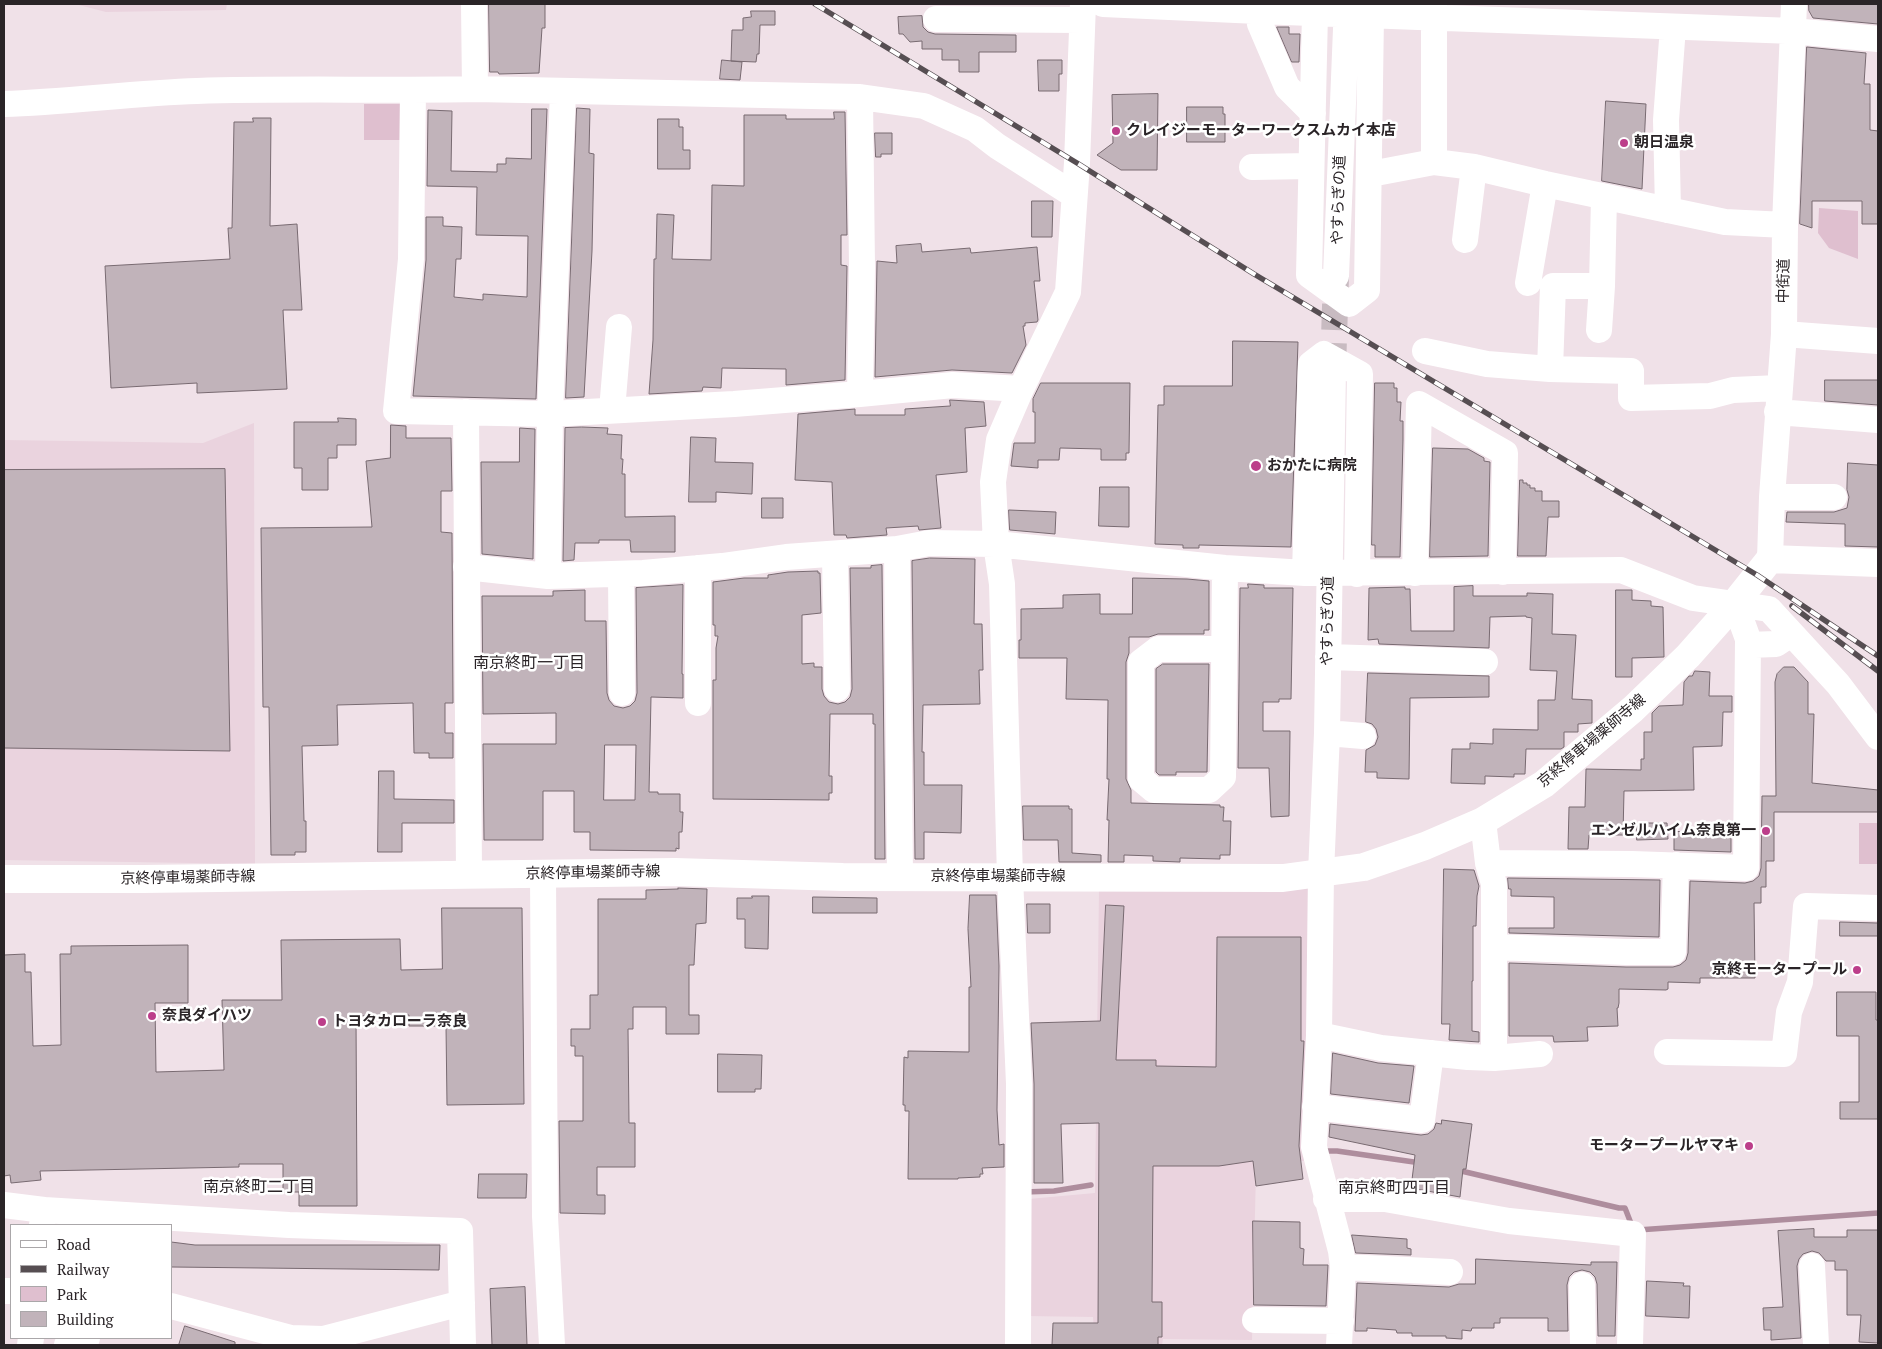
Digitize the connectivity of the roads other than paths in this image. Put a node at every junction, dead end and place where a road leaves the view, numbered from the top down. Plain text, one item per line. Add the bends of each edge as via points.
1 (474, 4) edge
2 (1103, 4) edge
3 (1794, 4) edge
4 (1258, 11) junction
5 (1355, 11) edge
6 (1434, 11) edge
7 (1082, 12) edge
8 (1512, 12) edge
9 (1315, 13) junction
10 (1577, 13) edge
11 (936, 19) dead end
12 (1673, 27) junction
13 (1793, 31) junction
14 (1878, 39) edge
15 (475, 89) junction
16 (413, 90) junction
17 (563, 92) junction
18 (860, 97) junction
19 (4, 104) edge
20 (1312, 113) junction
21 (1434, 162) junction
22 (1311, 166) junction
23 (1252, 167) dead end
24 (1474, 167) junction
25 (1369, 172) junction
26 (1545, 184) junction
27 (1074, 195) junction
28 (1604, 196) junction
29 (1668, 210) junction
30 (1784, 225) junction
31 (1465, 240) dead end
32 (1336, 276) tunnel mouth
33 (1528, 284) dead end
34 (1602, 286) junction
35 (619, 327) dead end
36 (1599, 330) dead end
37 (1784, 334) junction
38 (1878, 341) edge
39 (1425, 351) dead end
40 (1333, 368) tunnel mouth
41 (1550, 368) junction
42 (1022, 389) junction
43 (860, 394) junction
44 (1778, 400) junction
45 (612, 410) junction
46 (466, 412) junction
47 (550, 414) junction
48 (1878, 420) edge
49 (1772, 497) junction
50 (1834, 497) dead end
51 (996, 544) junction
52 (897, 549) junction
53 (835, 554) junction
54 (1770, 559) junction
55 (1878, 563) edge
56 (466, 567) junction
57 (698, 568) junction
58 (1226, 568) junction
59 (1503, 572) junction
60 (1415, 573) junction
61 (621, 574) junction
62 (1317, 574) junction
63 (1357, 574) junction
64 (548, 576) junction
65 (1734, 604) junction
66 (1791, 634) junction
67 (1748, 645) junction
68 (1224, 649) junction
69 (1328, 657) junction
70 (1485, 662) dead end
71 (837, 689) dead end
72 (622, 693) dead end
73 (698, 703) dead end
74 (1327, 733) junction
75 (1363, 736) dead end
76 (1878, 737) edge
77 (1482, 821) junction
78 (1488, 863) junction
79 (1676, 866) junction
80 (1321, 873) junction
81 (543, 874) junction
82 (469, 875) junction
83 (900, 876) junction
84 (1010, 877) junction
85 (4, 878) edge
86 (1878, 908) edge
87 (1494, 947) junction
88 (1319, 1035) junction
89 (1667, 1052) dead end
90 (1431, 1054) junction
91 (1540, 1054) dead end
92 (1494, 1058) junction
93 (1315, 1107) junction
94 (1326, 1199) junction
95 (4, 1205) edge
96 (43, 1218) edge
97 (1812, 1266) dead end
98 (1343, 1267) junction
99 (1450, 1272) dead end
100 (1582, 1285) dead end
101 (462, 1303) junction
102 (172, 1306) edge
103 (1255, 1320) dead end
104 (1340, 1333) edge
105 (84, 1339) edge
106 (67, 1345) edge
107 (463, 1345) edge
108 (552, 1345) edge
109 (1018, 1345) edge
110 (1583, 1345) edge
111 (1630, 1345) edge
112 (1816, 1345) edge

1 - 15 street
2 - 4 street
3 - 13 street, 中街道
4 - 9 street
4 - 20 street via 1260,24 1287,88
5 - 6 street
5 - 9 street
5 - 25 street
5 - 32 street, やすらぎの道
6 - 8 street
6 - 21 street
7 - 11 street
7 - 27 street
8 - 10 street
9 - 20 street
10 - 12 street
12 - 13 street
12 - 29 street via 1666,120
13 - 14 street
13 - 30 street, 中街道
15 - 16 street
15 - 17 street
16 - 19 street via 195,91
16 - 46 street via 411,259 396,411
17 - 18 street
17 - 47 street
18 - 27 street via 924,106 966,125
18 - 43 street
20 - 22 street
21 - 24 street
21 - 25 street
22 - 23 street
22 - 25 street via 1309,275 1349,304 1367,290
24 - 26 street
24 - 31 street
26 - 28 street
26 - 33 street
27 - 42 street via 1068,292
28 - 29 street
28 - 34 street
29 - 30 street via 1725,222
30 - 37 street, 中街道
34 - 36 street
34 - 41 street via 1553,286
35 - 45 street
37 - 38 street
37 - 44 street, 中街道
39 - 41 street via 1487,364
40 - 62 street, やすらぎの道
41 - 44 street via 1631,371 1631,398 1710,396 1733,390
42 - 43 street via 953,385
42 - 51 street via 999,440 992,482
43 - 45 street
44 - 48 street
44 - 49 street, 中街道
45 - 47 street
46 - 47 street
46 - 56 street
47 - 64 street
49 - 50 street
49 - 54 street, 中街道
51 - 52 street via 929,543
51 - 58 street
51 - 84 street via 1002,584
52 - 53 street
52 - 83 street
53 - 57 street
53 - 71 street
54 - 55 main road
54 - 65 main road, 京終停車場薬師寺線
56 - 64 street
56 - 82 street
57 - 61 street
57 - 73 street
58 - 62 street
58 - 68 street
59 - 60 street
59 - 60 street via 1505,453 1419,404
59 - 65 street via 1621,570 1693,598
60 - 63 street
61 - 64 street
61 - 72 street
62 - 63 street
62 - 63 street via 1311,364 1324,354 1360,374
62 - 69 street, やすらぎの道
65 - 66 street via 1769,609
65 - 67 street
65 - 77 main road, 京終停車場薬師寺線 via 1688,656 1632,710 1544,784
66 - 67 street via 1776,644
66 - 76 street via 1838,684
67 - 79 street via 1746,868
68 - 68 street via 1224,777 1210,790 1154,790 1141,779 1142,662 1158,649
69 - 70 street
69 - 74 street, やすらぎの道
74 - 75 street
74 - 80 street, やすらぎの道
77 - 78 street
77 - 80 main road, 京終停車場薬師寺線 via 1425,846 1364,867
78 - 79 street
78 - 87 street via 1494,884
79 - 87 street via 1673,952
80 - 84 main road, 京終停車場薬師寺線 via 1283,878
80 - 88 street, やすらぎの道
81 - 82 main road, 京終停車場薬師寺線
81 - 83 main road, 京終停車場薬師寺線 via 674,872 843,878
81 - 108 street via 545,1216
82 - 85 main road, 京終停車場薬師寺線
83 - 84 main road, 京終停車場薬師寺線
84 - 109 street via 1019,1084
86 - 89 street via 1806,906 1800,982 1789,1012 1784,1054
87 - 92 street
88 - 90 street
88 - 93 street, やすらぎの道
90 - 92 street
90 - 93 street via 1422,1120
91 - 92 street
93 - 94 street, やすらぎの道 via 1314,1147
94 - 98 street, やすらぎの道
94 - 111 street via 1385,1199 1510,1221 1633,1234
95 - 96 street
96 - 101 street via 460,1231
97 - 112 street
98 - 99 street
98 - 104 street, やすらぎの道
100 - 110 street
101 - 102 street via 323,1339 291,1338
101 - 107 street
103 - 104 street
105 - 106 street

